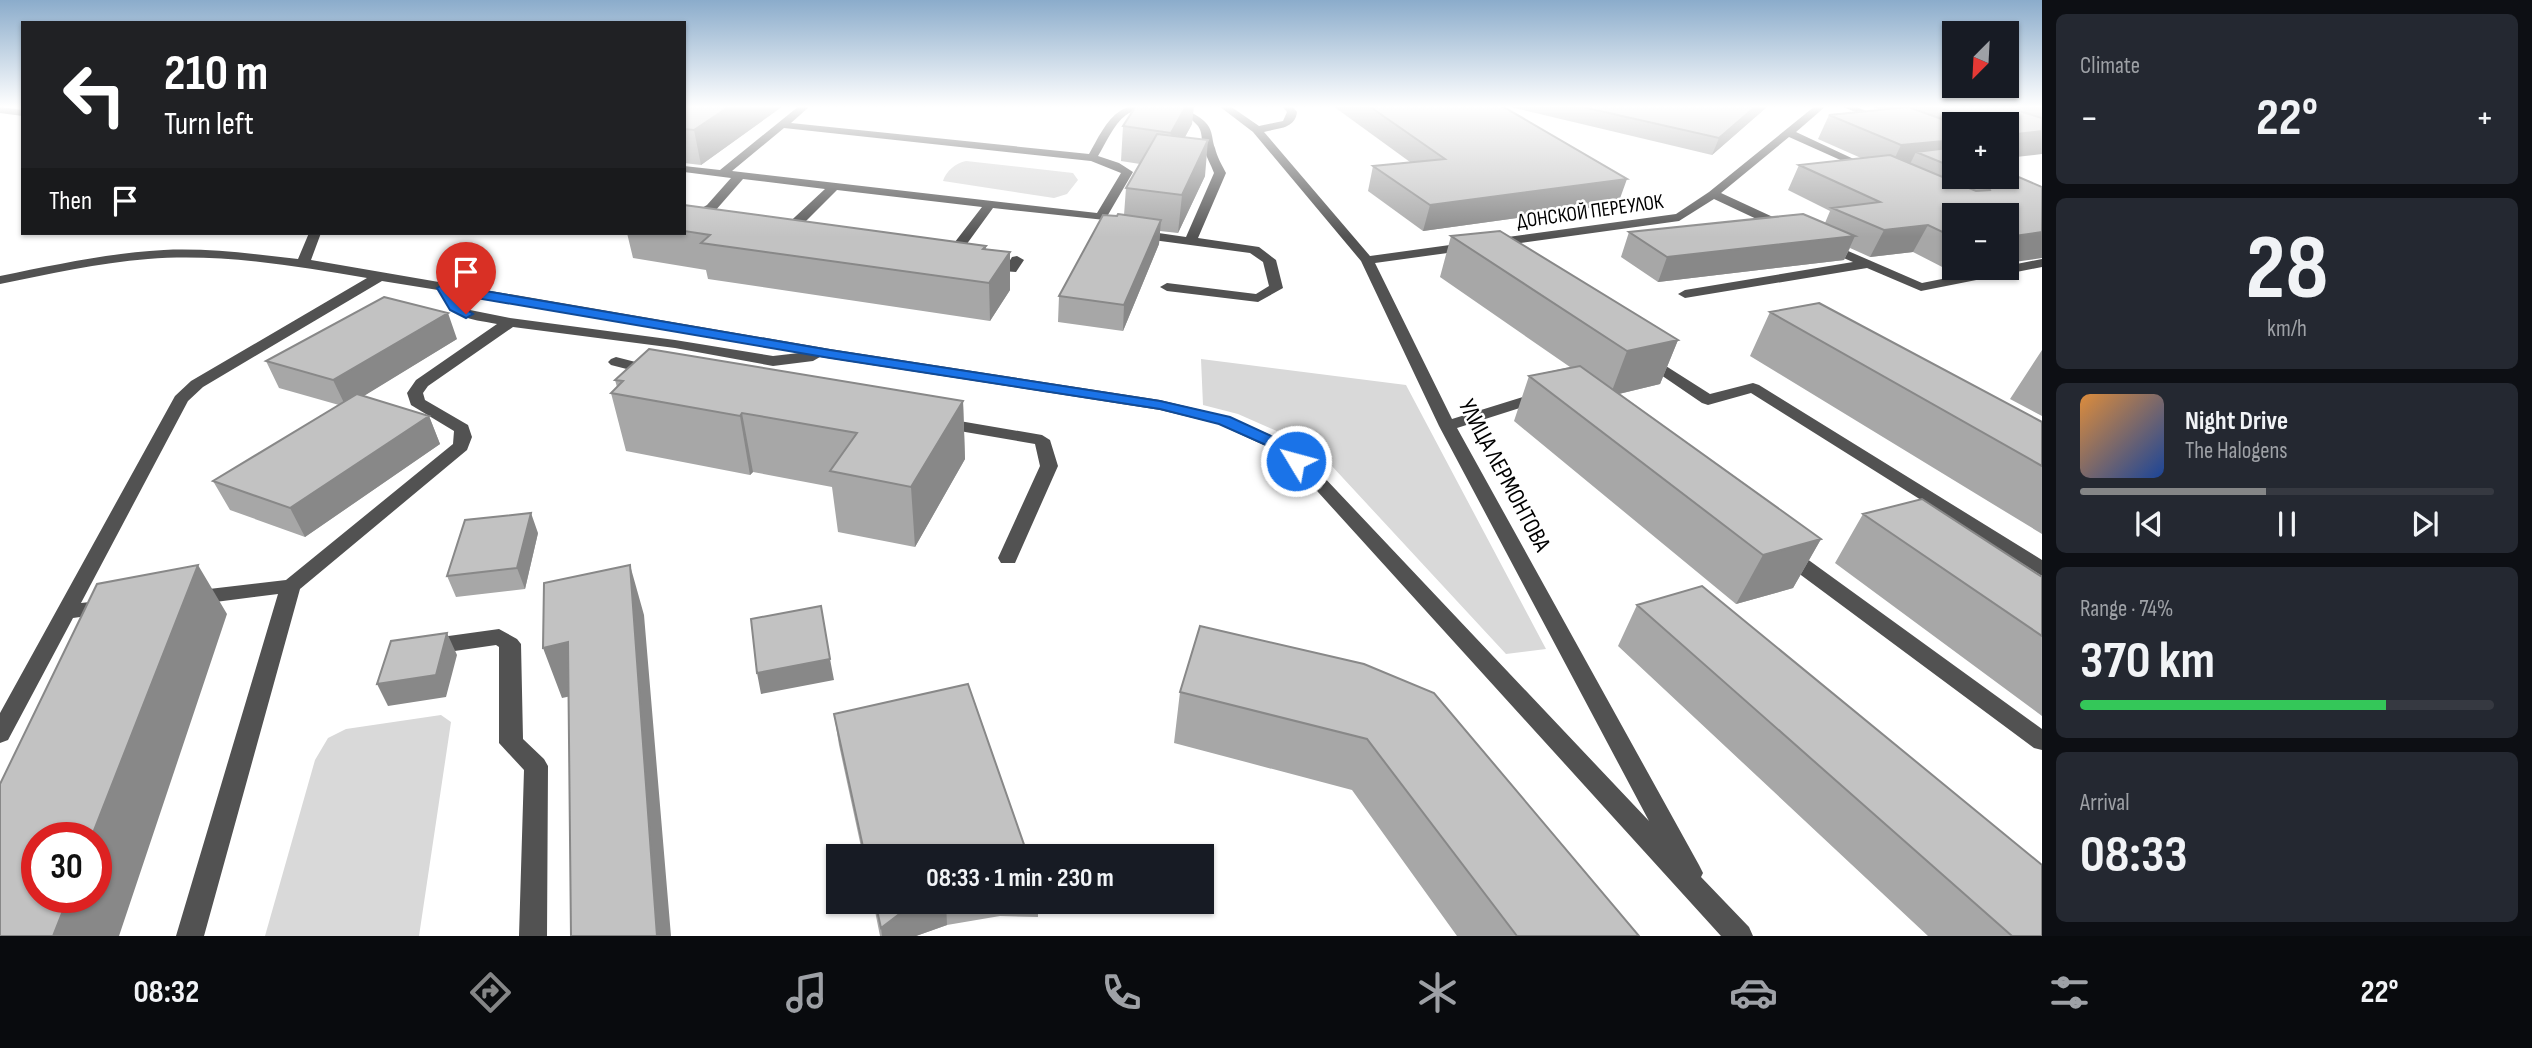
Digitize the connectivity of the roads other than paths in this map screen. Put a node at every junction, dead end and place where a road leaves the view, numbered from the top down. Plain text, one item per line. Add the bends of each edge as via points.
1 (752, 150) edge
2 (1014, 150) edge
3 (1098, 150) edge
4 (1210, 150) edge
5 (1274, 150) edge
6 (1766, 150) edge
7 (1827, 150) edge
8 (1092, 158) junction
9 (686, 169) edge
10 (723, 173) junction
11 (740, 175) junction
12 (1884, 175) edge
13 (835, 186) junction
14 (1713, 194) junction
15 (991, 203) junction
16 (1101, 217) junction
17 (686, 222) edge
18 (1107, 230) edge
19 (1121, 232) edge
20 (314, 235) edge
21 (798, 241) edge
22 (1189, 241) junction
23 (1017, 260) dead end
24 (1367, 260) junction
25 (303, 263) junction
26 (1867, 264) junction
27 (2042, 264) edge
28 (378, 277) junction
29 (0, 280) edge
30 (1167, 287) dead end
31 (444, 288) junction
32 (1685, 294) dead end
33 (510, 322) junction
34 (716, 351) junction
35 (830, 354) junction
36 (1639, 354) edge
37 (616, 362) dead end
38 (701, 365) edge
39 (675, 376) edge
40 (1565, 398) edge
41 (919, 419) edge
42 (1447, 426) junction
43 (1764, 538) edge
44 (1008, 558) dead end
45 (2042, 569) edge
46 (291, 586) junction
47 (172, 600) edge
48 (132, 604) edge
49 (66, 612) junction
50 (411, 649) edge
51 (0, 734) edge
52 (2042, 741) edge
53 (1703, 898) junction
54 (190, 936) edge
55 (533, 936) edge
56 (1739, 936) edge

1 - 10 street
2 - 8 street
3 - 8 street
4 - 22 street via 1220,173
5 - 24 street, УЛИЦА ЛЕРМОНТОВА
6 - 14 street
7 - 12 street
8 - 16 street via 1127,172
9 - 10 street
10 - 11 street
11 - 13 street
11 - 17 street via 711,208
13 - 15 street
13 - 21 street via 785,233 786,238
14 - 24 street, ДОНСКОЙ ПЕРЕУЛОК via 1679,217 1484,250
14 - 26 street
15 - 16 street
15 - 23 street via 954,261 1011,269
16 - 18 street
19 - 22 street
20 - 25 street
22 - 30 street via 1254,250 1269,260 1276,288 1258,298
24 - 42 street, УЛИЦА ЛЕРМОНТОВА
25 - 28 street
25 - 29 street via 149,255
26 - 27 street via 1921,287
26 - 32 street
28 - 31 street
28 - 49 street via 197,384 181,399
31 - 33 street via 454,307 466,314
31 - 35 street
33 - 34 street
33 - 46 street via 422,383 415,393 417,402 462,429 461,446
34 - 35 street via 773,361
34 - 38 street
35 - 53 street, УЛИЦА ЛЕРМОНТОВА via 1160,405 1224,421 1278,445 1314,477
36 - 45 street via 1708,400 1754,388
37 - 39 street
40 - 42 street via 1544,395
41 - 44 street via 1042,440 1049,466
42 - 53 street, УЛИЦА ЛЕРМОНТОВА
43 - 52 street
46 - 47 street
46 - 54 street
48 - 49 street
49 - 51 street
50 - 55 street via 499,637 510,644 510,743 536,766
53 - 56 street, УЛИЦА ЛЕРМОНТОВА

